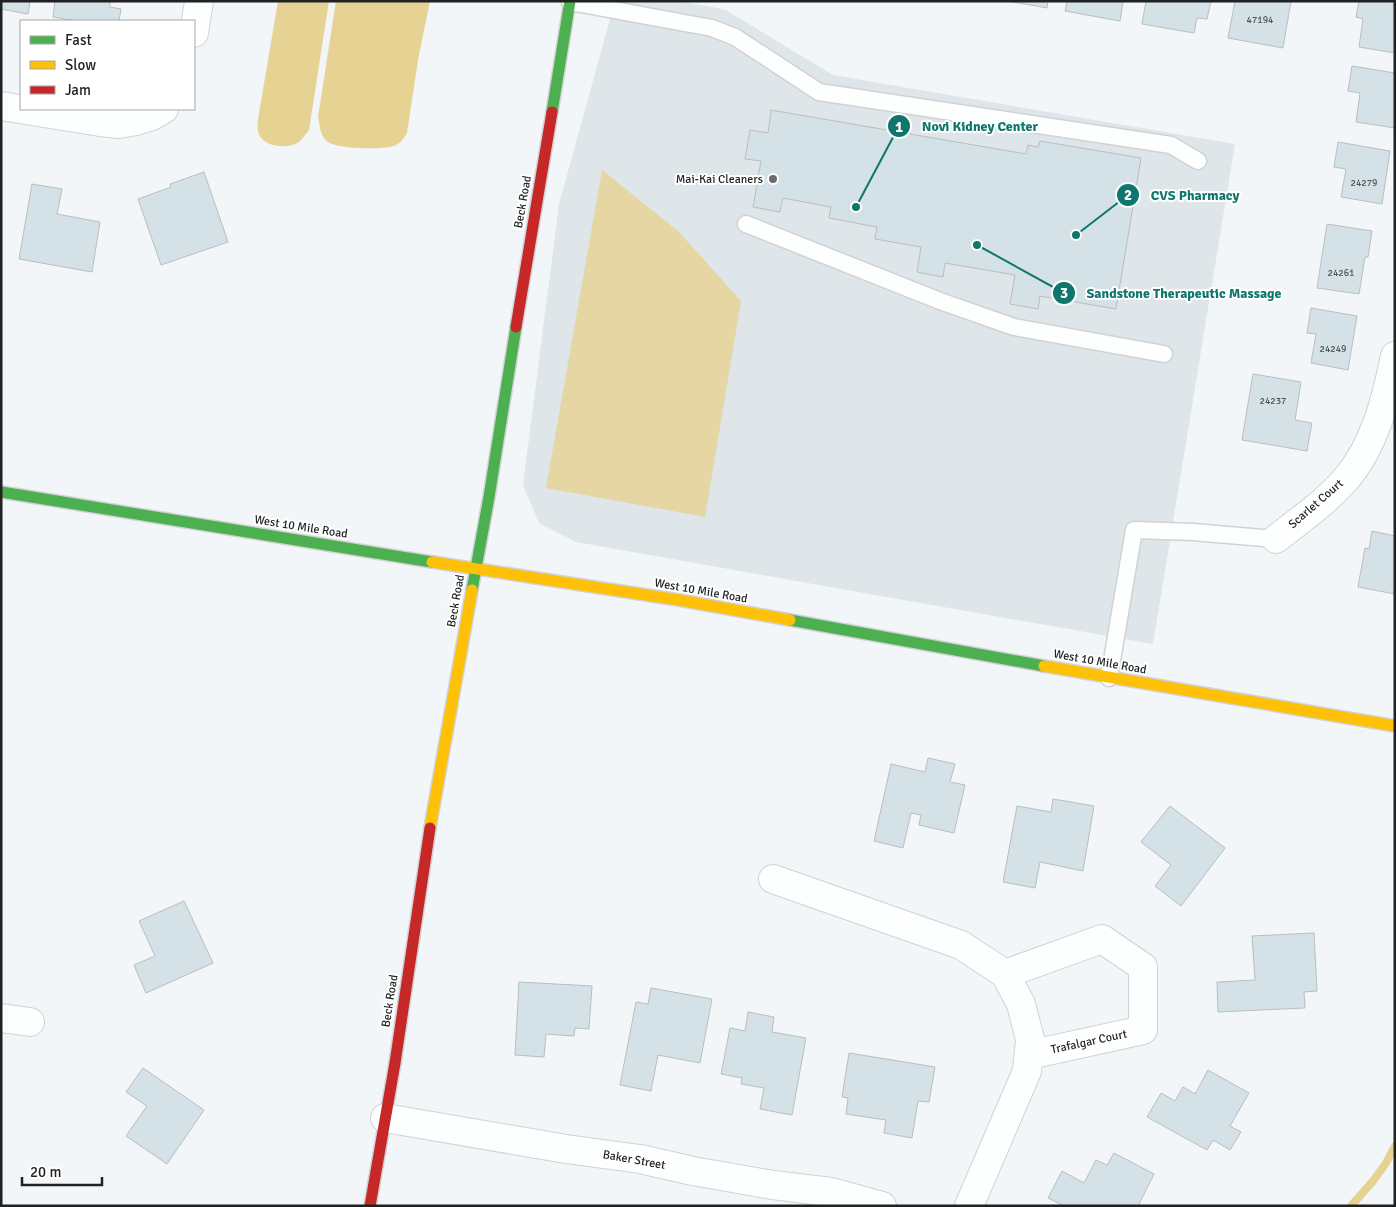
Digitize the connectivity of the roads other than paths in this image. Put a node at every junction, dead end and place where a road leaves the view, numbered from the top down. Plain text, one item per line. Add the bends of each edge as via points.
1 (199, 1) edge
2 (570, 2) edge
3 (195, 27) edge
4 (1, 106) edge
5 (20, 109) edge
6 (26, 110) edge
7 (162, 110) edge
8 (1198, 161) dead end
9 (746, 224) dead end
10 (1164, 354) dead end
11 (1395, 356) edge
12 (1, 492) edge
13 (1276, 539) joint
14 (475, 569) junction
15 (1109, 678) junction
16 (1395, 726) edge
17 (773, 879) dead end
18 (1005, 974) junction
19 (1, 1018) edge
20 (30, 1022) dead end
21 (1029, 1055) junction
22 (385, 1118) junction
23 (370, 1206) edge
24 (882, 1206) edge
25 (968, 1206) edge

1 - 3 street
2 - 8 lane via 712,28 735,37 819,92 1171,145
2 - 14 main road, Beck Road
4 - 5 street
6 - 7 street via 119,124 152,116
9 - 10 lane via 1014,327
11 - 13 street, Scarlet Court via 1385,402 1363,455 1346,479
12 - 14 main road, West 10 Mile Road
13 - 15 lane via 1134,530
14 - 15 main road, West 10 Mile Road via 679,600
14 - 22 main road, Beck Road
15 - 16 main road, West 10 Mile Road
17 - 18 street via 961,945
18 - 21 street via 1021,1004 1030,1039
18 - 21 street, Trafalgar Court via 1102,939 1143,967 1143,1030
19 - 20 street
21 - 25 street via 1027,1071
22 - 23 main road, Beck Road
22 - 24 street, Baker Street via 640,1159 773,1185 831,1192

